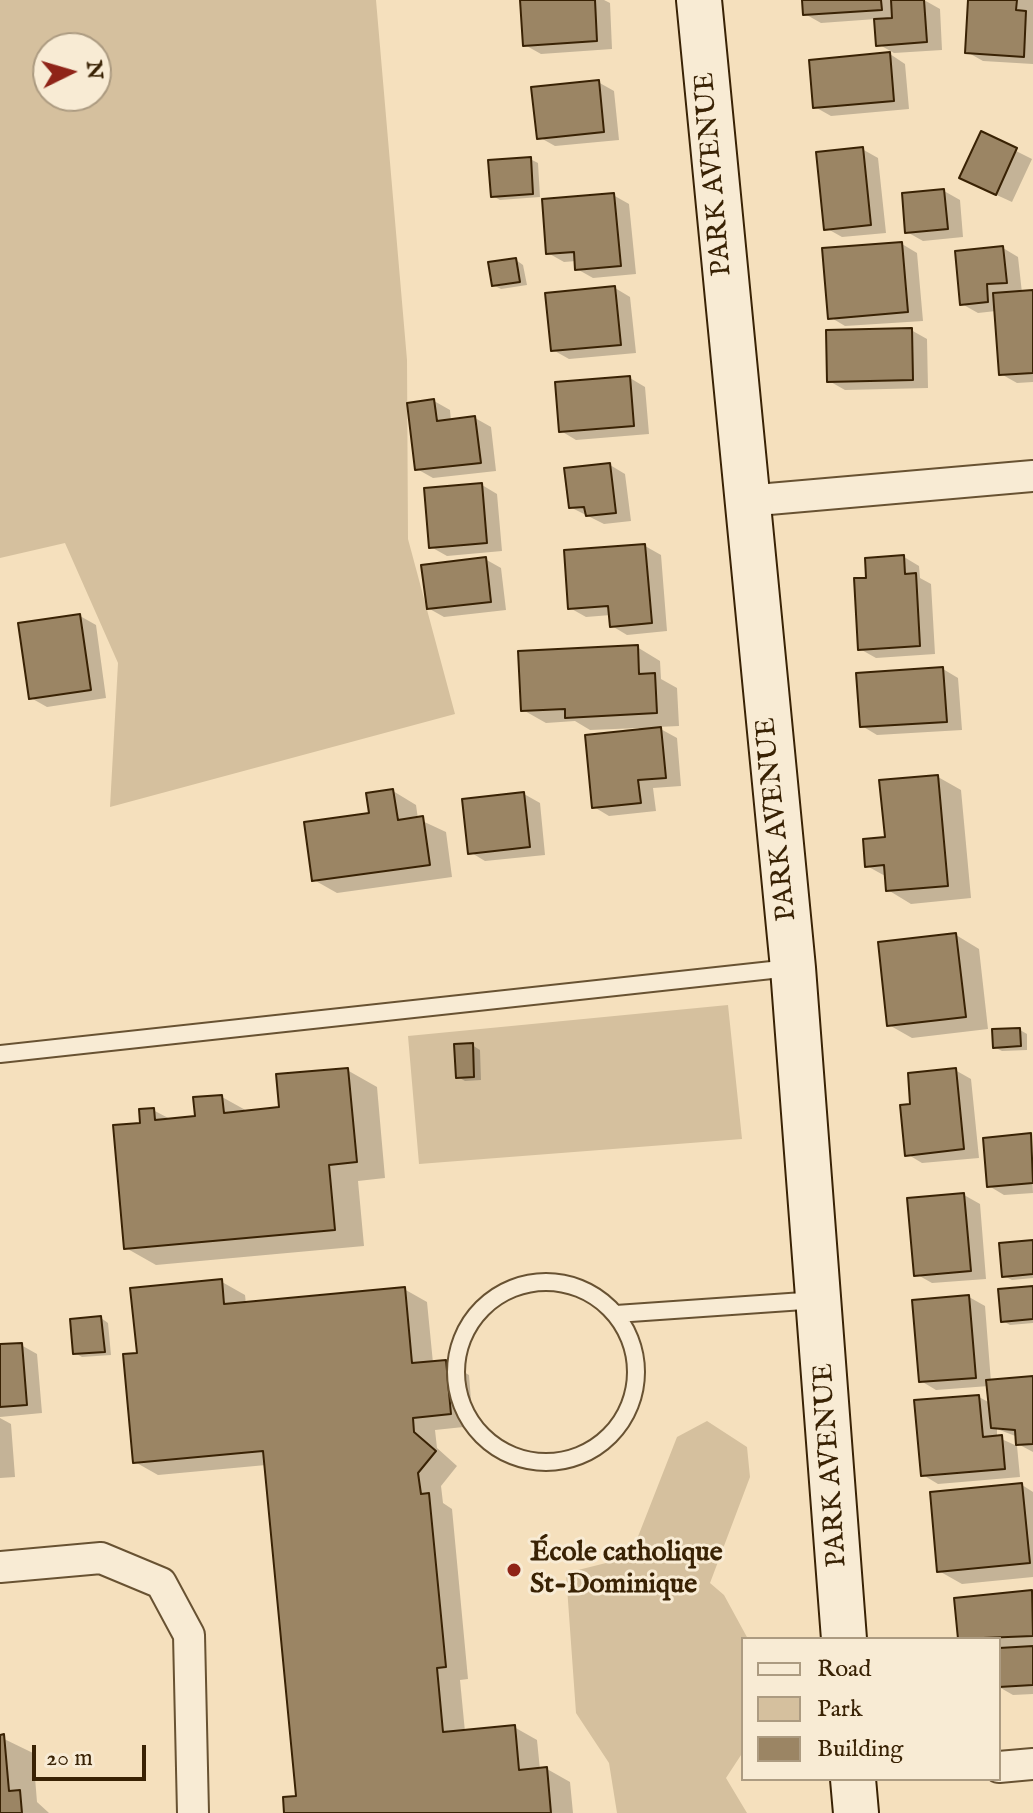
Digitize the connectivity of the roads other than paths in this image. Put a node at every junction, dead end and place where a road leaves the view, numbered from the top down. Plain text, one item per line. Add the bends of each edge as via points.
1 (699, 0) edge
2 (1033, 476) edge
3 (746, 501) junction
4 (793, 968) junction
5 (0, 1054) edge
6 (820, 1299) junction
7 (616, 1314) junction
8 (0, 1567) edge
9 (844, 1637) edge
10 (1033, 1764) edge
11 (1001, 1767) edge
12 (193, 1813) edge

1 - 3 street, PARK AVENUE
2 - 3 street
3 - 4 street, PARK AVENUE
4 - 5 lane
4 - 6 street, PARK AVENUE
6 - 7 lane
6 - 9 street, PARK AVENUE
7 - 7 lane via 595,1295 566,1283 535,1281 505,1290 481,1309 463,1335 455,1364 458,1395 471,1424 491,1445 517,1458 545,1463 574,1459 600,1445 621,1424 633,1398 637,1369 631,1340
8 - 12 street via 101,1558 161,1583 189,1635
10 - 11 street

